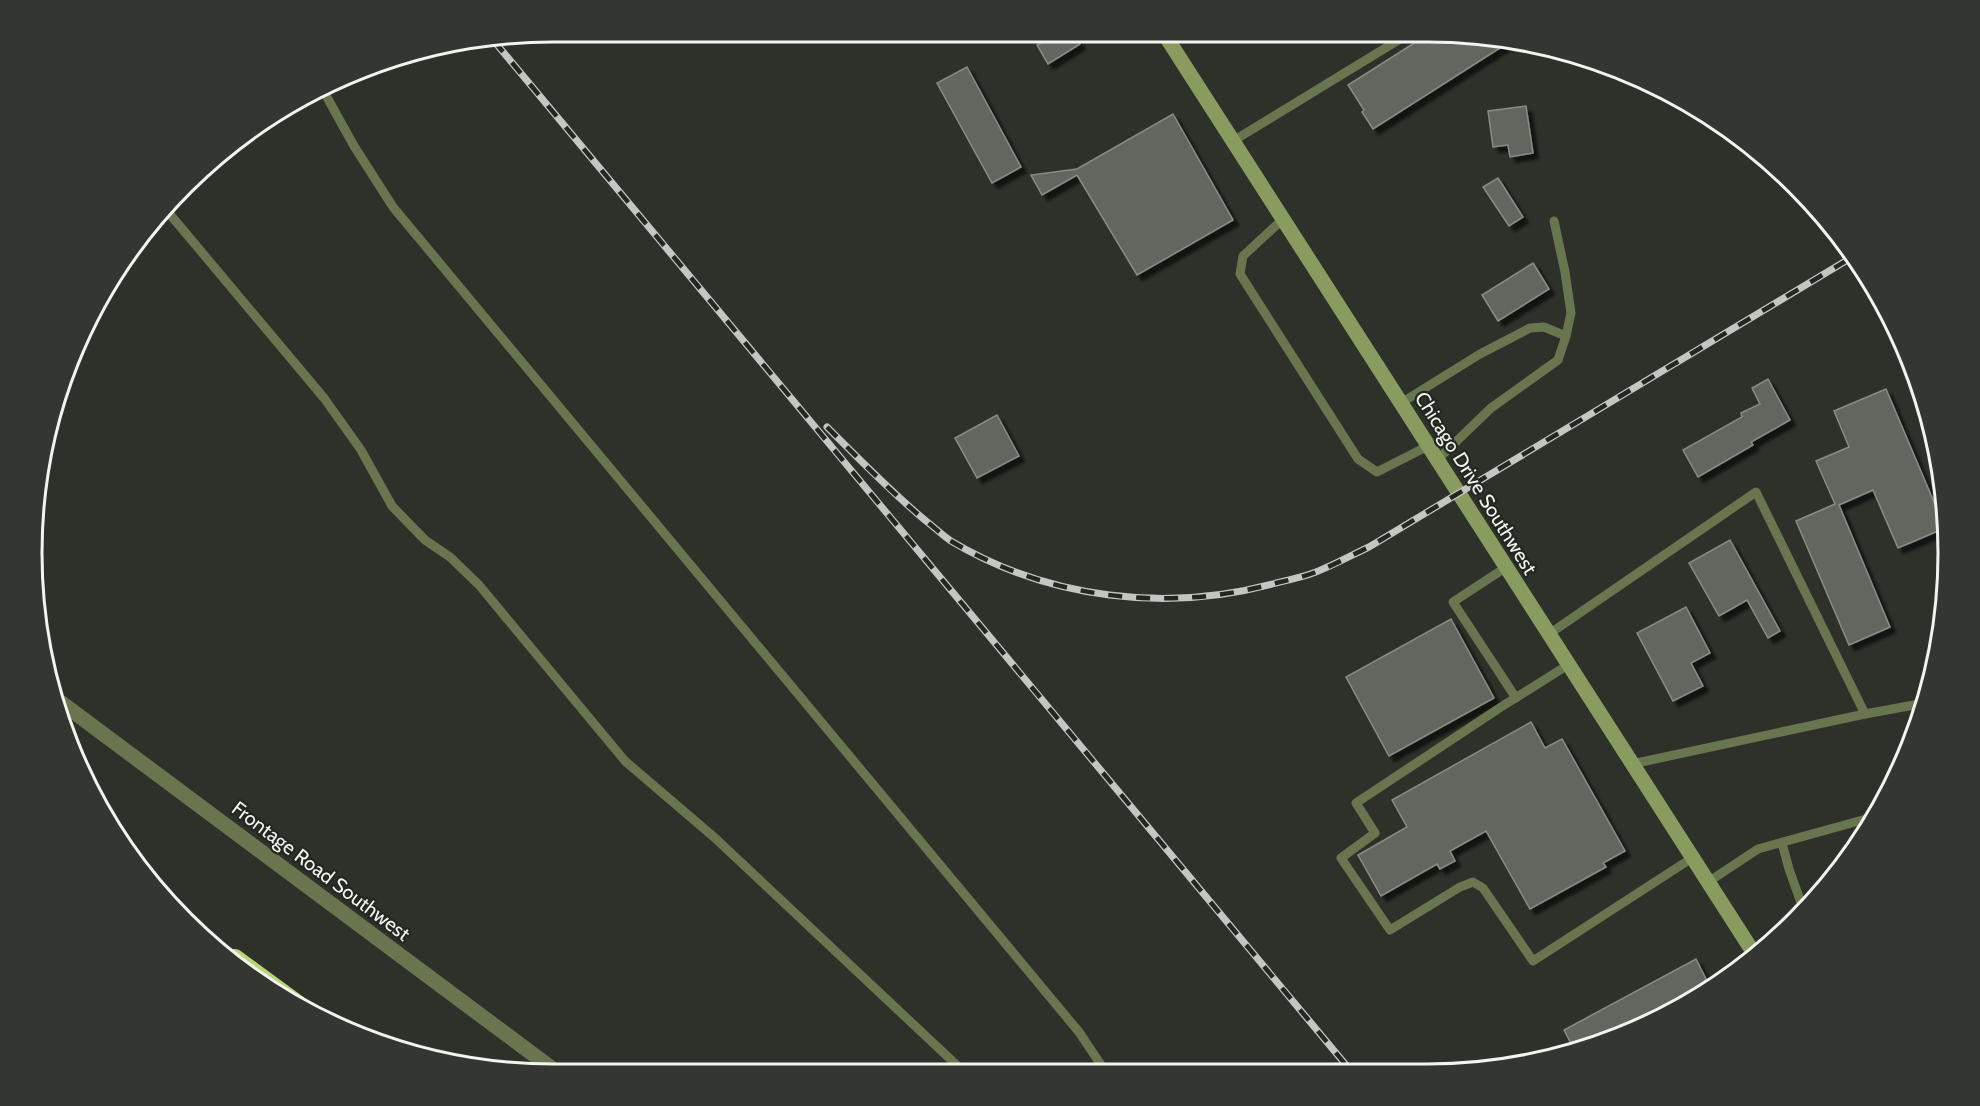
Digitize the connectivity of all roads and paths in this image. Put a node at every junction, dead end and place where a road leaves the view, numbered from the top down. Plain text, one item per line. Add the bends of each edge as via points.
1 (1169, 42) edge
2 (1395, 42) edge
3 (326, 96) edge
4 (1233, 141) junction
5 (170, 215) edge
6 (1282, 219) junction
7 (1554, 221) dead end
8 (1566, 336) junction
9 (1401, 403) junction
10 (1428, 446) junction
11 (1437, 460) junction
12 (1505, 568) junction
13 (1549, 634) junction
14 (1568, 665) junction
15 (1516, 698) junction
16 (1915, 705) edge
17 (66, 706) edge
18 (1865, 714) junction
19 (1632, 764) junction
20 (1862, 820) edge
21 (1782, 843) junction
22 (1692, 858) junction
23 (1708, 882) junction
24 (1800, 901) edge
25 (1750, 948) edge
26 (546, 1064) edge
27 (955, 1064) edge
28 (1100, 1064) edge

1 - 4 main road, Chicago Drive Southwest
2 - 4 lane
3 - 28 lane via 393,207 1079,1032
4 - 6 main road, Chicago Drive Southwest
5 - 27 lane via 324,398 361,450 392,506 479,585 626,761 715,838
6 - 9 main road, Chicago Drive Southwest
6 - 10 lane via 1243,256 1240,274 1358,459 1377,472
7 - 8 lane via 1571,313
8 - 9 lane via 1544,327 1530,328
8 - 11 lane via 1558,360 1491,408
9 - 10 main road, Chicago Drive Southwest
10 - 11 main road, Chicago Drive Southwest
11 - 12 main road, Chicago Drive Southwest
12 - 13 main road, Chicago Drive Southwest
12 - 15 lane via 1453,602
13 - 14 main road, Chicago Drive Southwest
13 - 18 lane via 1756,492
14 - 15 lane
14 - 19 main road, Chicago Drive Southwest
15 - 22 lane via 1356,803 1375,833 1341,858 1390,930 1473,882 1483,888 1533,961
16 - 18 lane
17 - 26 street, Frontage Road Southwest
18 - 19 lane
19 - 22 main road, Chicago Drive Southwest
20 - 21 lane
21 - 23 lane via 1758,849
21 - 24 lane
22 - 23 main road, Chicago Drive Southwest
23 - 25 main road, Chicago Drive Southwest

